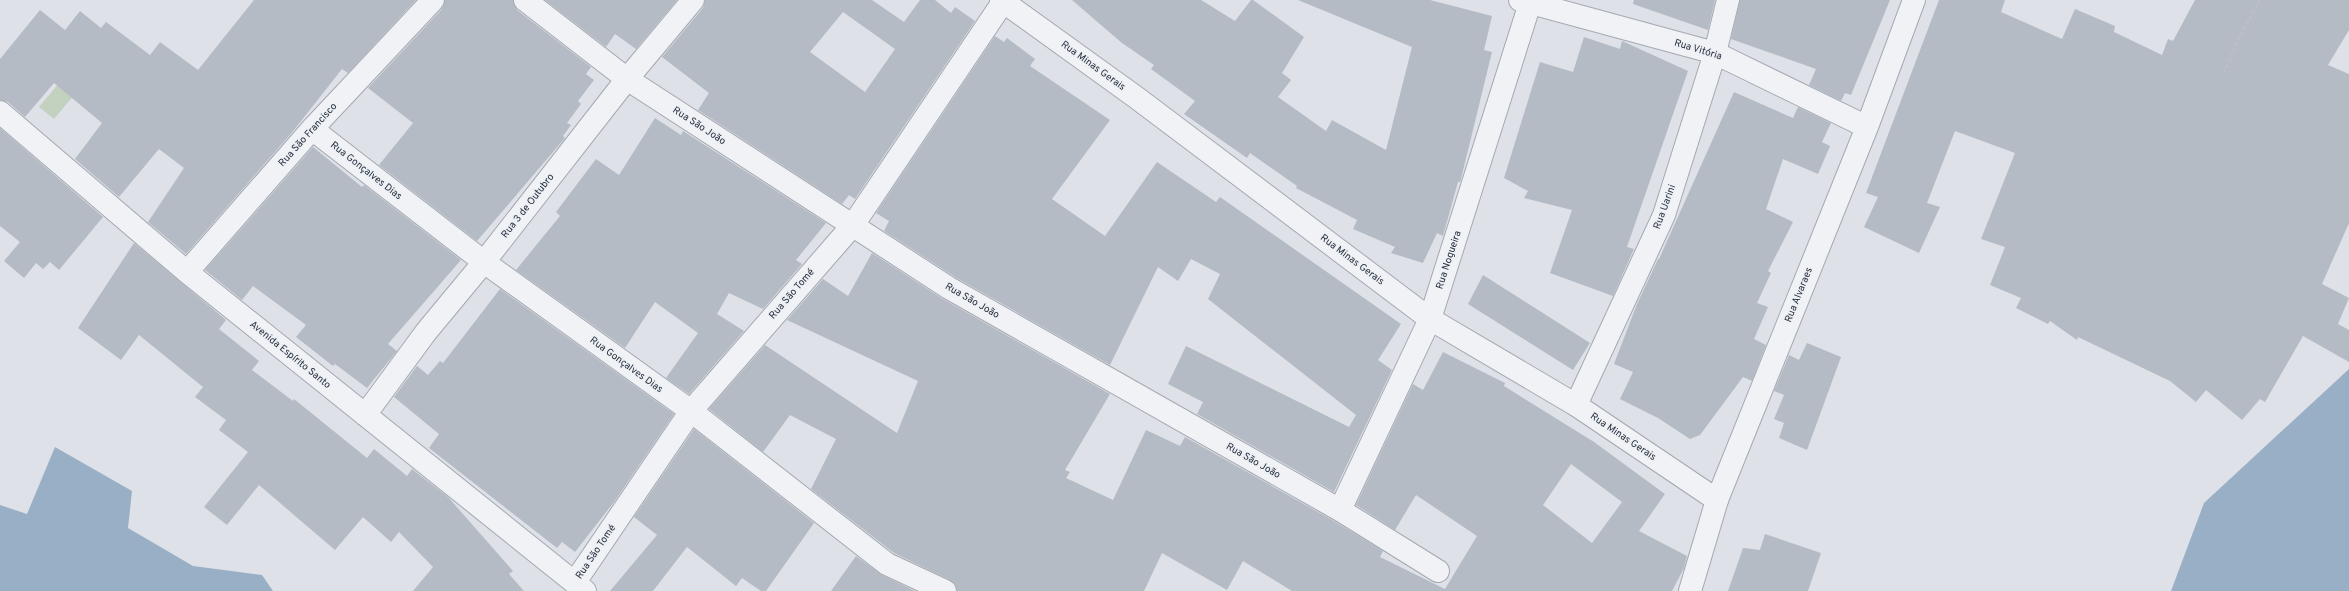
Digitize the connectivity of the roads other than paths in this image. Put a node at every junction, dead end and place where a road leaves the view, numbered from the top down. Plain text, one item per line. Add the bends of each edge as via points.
1 (432, 0) edge
2 (525, 0) edge
3 (693, 0) edge
4 (1728, 0) edge
5 (1914, 0) edge
6 (1002, 1) edge
7 (1527, 1) edge
8 (1715, 53) junction
9 (627, 79) junction
10 (0, 112) edge
11 (1867, 127) junction
12 (312, 129) junction
13 (853, 225) junction
14 (484, 262) junction
15 (187, 272) junction
16 (1430, 319) junction
17 (1576, 405) junction
18 (691, 411) junction
19 (365, 415) junction
20 (1717, 500) junction
21 (1340, 510) junction
22 (1438, 571) dead end
23 (580, 587) edge
24 (945, 591) edge
25 (1690, 591) edge

1 - 12 street, Rua São Francisco
2 - 9 street, Rua São João
3 - 9 street, Rua 3 de Outubro
4 - 8 street, Rua Uarini
5 - 11 street, Rua Alvaraes
6 - 13 street, Rua São Tomé
6 - 16 street, Rua Minas Gerais via 1137,98
7 - 8 street, Rua Vitória
7 - 16 street, Rua Nogueira
8 - 11 street, Rua Vitória
8 - 17 street, Rua Uarini via 1664,215
9 - 13 street, Rua São João
9 - 14 street, Rua 3 de Outubro
10 - 15 street, Avenida Espírito Santo
11 - 20 street, Rua Alvaraes
12 - 14 street, Rua Gonçalves Dias
12 - 15 street, Rua São Francisco
13 - 18 street, Rua São Tomé
13 - 21 street, Rua São João via 949,288
14 - 18 street, Rua Gonçalves Dias
14 - 19 street, Rua 3 de Outubro via 426,332
15 - 19 street, Avenida Espírito Santo
16 - 17 street, Rua Minas Gerais
16 - 21 street, Rua Nogueira
17 - 20 street, Rua Minas Gerais
18 - 23 street, Rua São Tomé
18 - 24 street, Rua Gonçalves Dias via 887,564
19 - 23 street, Avenida Espírito Santo
20 - 25 street, Rua Alvaraes
21 - 22 street, Rua São João

